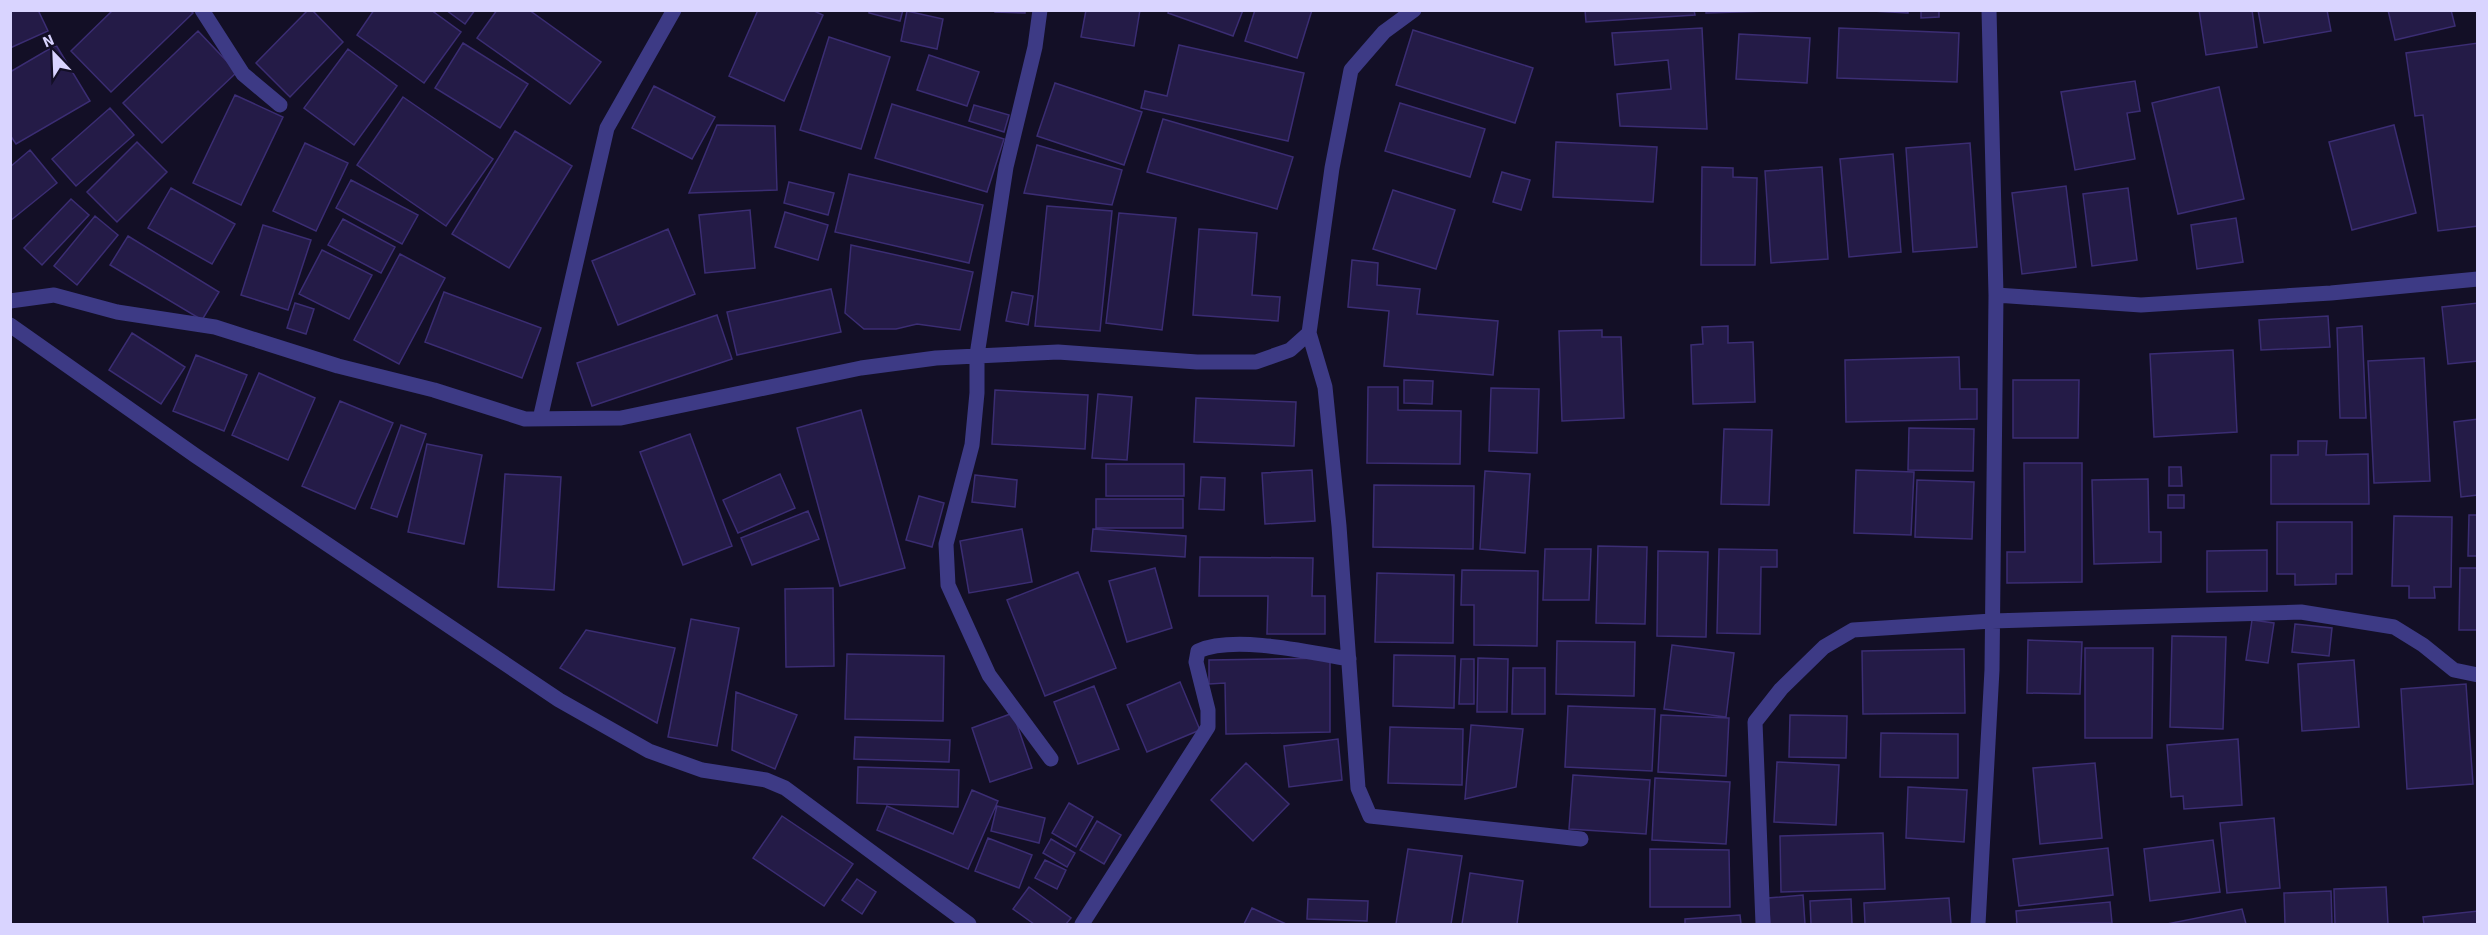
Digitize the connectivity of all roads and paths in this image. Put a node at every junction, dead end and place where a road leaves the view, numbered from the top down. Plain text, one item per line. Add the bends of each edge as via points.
1 (202, 10) edge
2 (674, 10) edge
3 (1040, 10) edge
4 (1414, 10) edge
5 (1989, 10) edge
6 (280, 105) dead end
7 (2478, 279) edge
8 (1996, 295) junction
9 (10, 301) edge
10 (10, 325) edge
11 (1309, 333) junction
12 (977, 355) junction
13 (540, 419) junction
14 (1992, 621) junction
15 (1349, 658) junction
16 (2478, 675) edge
17 (1051, 759) dead end
18 (1581, 839) dead end
19 (969, 924) edge
20 (1082, 924) edge
21 (1763, 924) edge
22 (1978, 924) edge

1 - 6 street via 243,74
2 - 13 street via 607,128
3 - 12 street via 1006,167
4 - 11 street via 1384,32 1351,70 1332,168
5 - 8 street
7 - 8 street via 2141,305
8 - 14 street
9 - 13 street via 54,295 117,312 215,327 525,419
10 - 19 street via 196,456 559,700 649,751 702,770 766,780 785,788
11 - 12 street via 1290,350 1256,362 1058,352
11 - 15 street via 1325,387
12 - 13 street via 861,368 621,418
12 - 17 street via 972,445 946,544 948,585 989,675
14 - 16 street via 2301,612 2394,627 2454,670
14 - 21 street via 1853,630 1824,647 1781,689 1755,722
14 - 22 street
15 - 18 street via 1358,788 1371,816
15 - 20 street via 1278,647 1212,645 1198,651 1196,662 1208,710 1208,727

